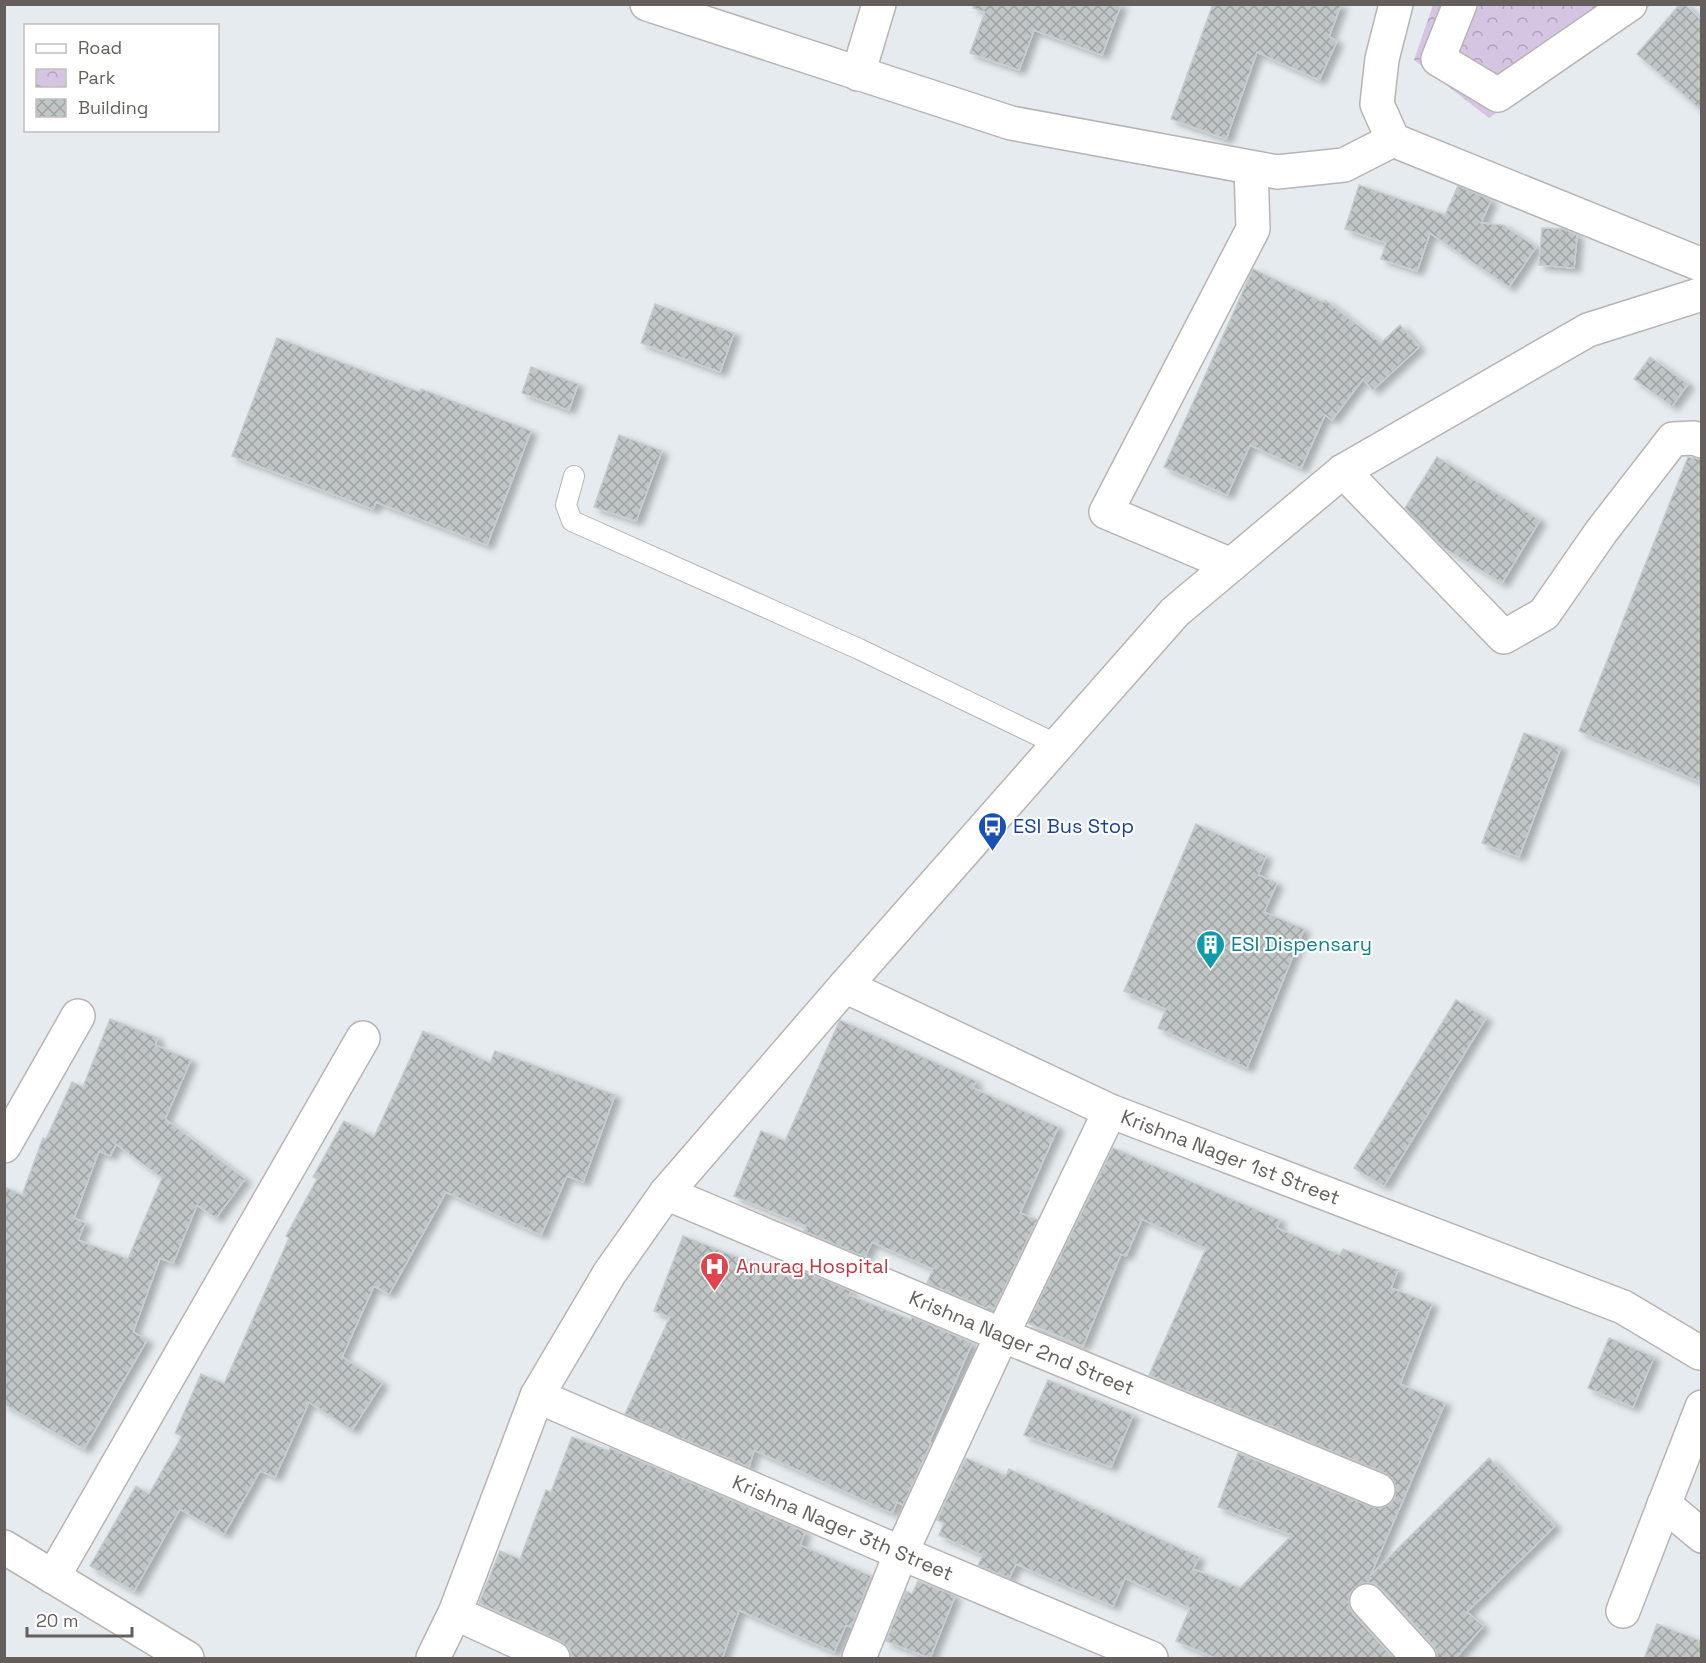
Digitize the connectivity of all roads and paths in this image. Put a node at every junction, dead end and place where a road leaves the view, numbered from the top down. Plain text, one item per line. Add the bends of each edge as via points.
1 (647, 4) edge
2 (879, 4) edge
3 (1396, 4) edge
4 (1460, 4) edge
5 (1630, 4) edge
6 (858, 75) junction
7 (1393, 140) junction
8 (1251, 168) junction
9 (1700, 287) edge
10 (1701, 441) edge
11 (1343, 471) junction
12 (574, 476) dead end
13 (1231, 565) junction
14 (1058, 745) junction
15 (844, 986) junction
16 (78, 1016) dead end
17 (363, 1038) dead end
18 (1110, 1111) junction
19 (4, 1146) edge
20 (666, 1194) junction
21 (1002, 1335) junction
22 (1701, 1355) edge
23 (537, 1396) junction
24 (1701, 1407) edge
25 (1378, 1490) dead end
26 (1664, 1504) junction
27 (1701, 1536) edge
28 (4, 1547) edge
29 (901, 1553) junction
30 (53, 1576) junction
31 (1367, 1601) dead end
32 (1623, 1611) dead end
33 (455, 1613) junction
34 (187, 1659) edge
35 (432, 1659) edge
36 (553, 1659) edge
37 (859, 1659) edge
38 (1151, 1659) edge
39 (1419, 1659) edge

1 - 6 street
2 - 6 street
3 - 7 street via 1382,59 1377,105
4 - 5 street via 1438,59 1498,95
6 - 8 street via 1011,123
7 - 8 street via 1344,165 1277,172
7 - 9 street
8 - 13 street via 1253,228 1106,512
9 - 11 street via 1588,330
10 - 11 street via 1673,439 1544,614 1504,637
11 - 13 street
12 - 14 lane via 566,505 572,521 859,649
13 - 14 street via 1175,612
14 - 15 street
15 - 18 street, Krishna Nager 1st Street
15 - 20 street
16 - 19 street
17 - 30 street
18 - 21 street
18 - 22 street, Krishna Nager 1st Street via 1623,1307
20 - 21 street, Krishna Nager 2nd Street
20 - 23 street via 609,1274
21 - 25 street, Krishna Nager 2nd Street
21 - 29 street
23 - 29 street, Krishna Nager 3th Street
23 - 33 street
24 - 26 street
26 - 27 street
26 - 32 street
28 - 30 street
29 - 37 street
29 - 38 street, Krishna Nager 3th Street
30 - 34 street
31 - 39 street
33 - 35 street
33 - 36 street

